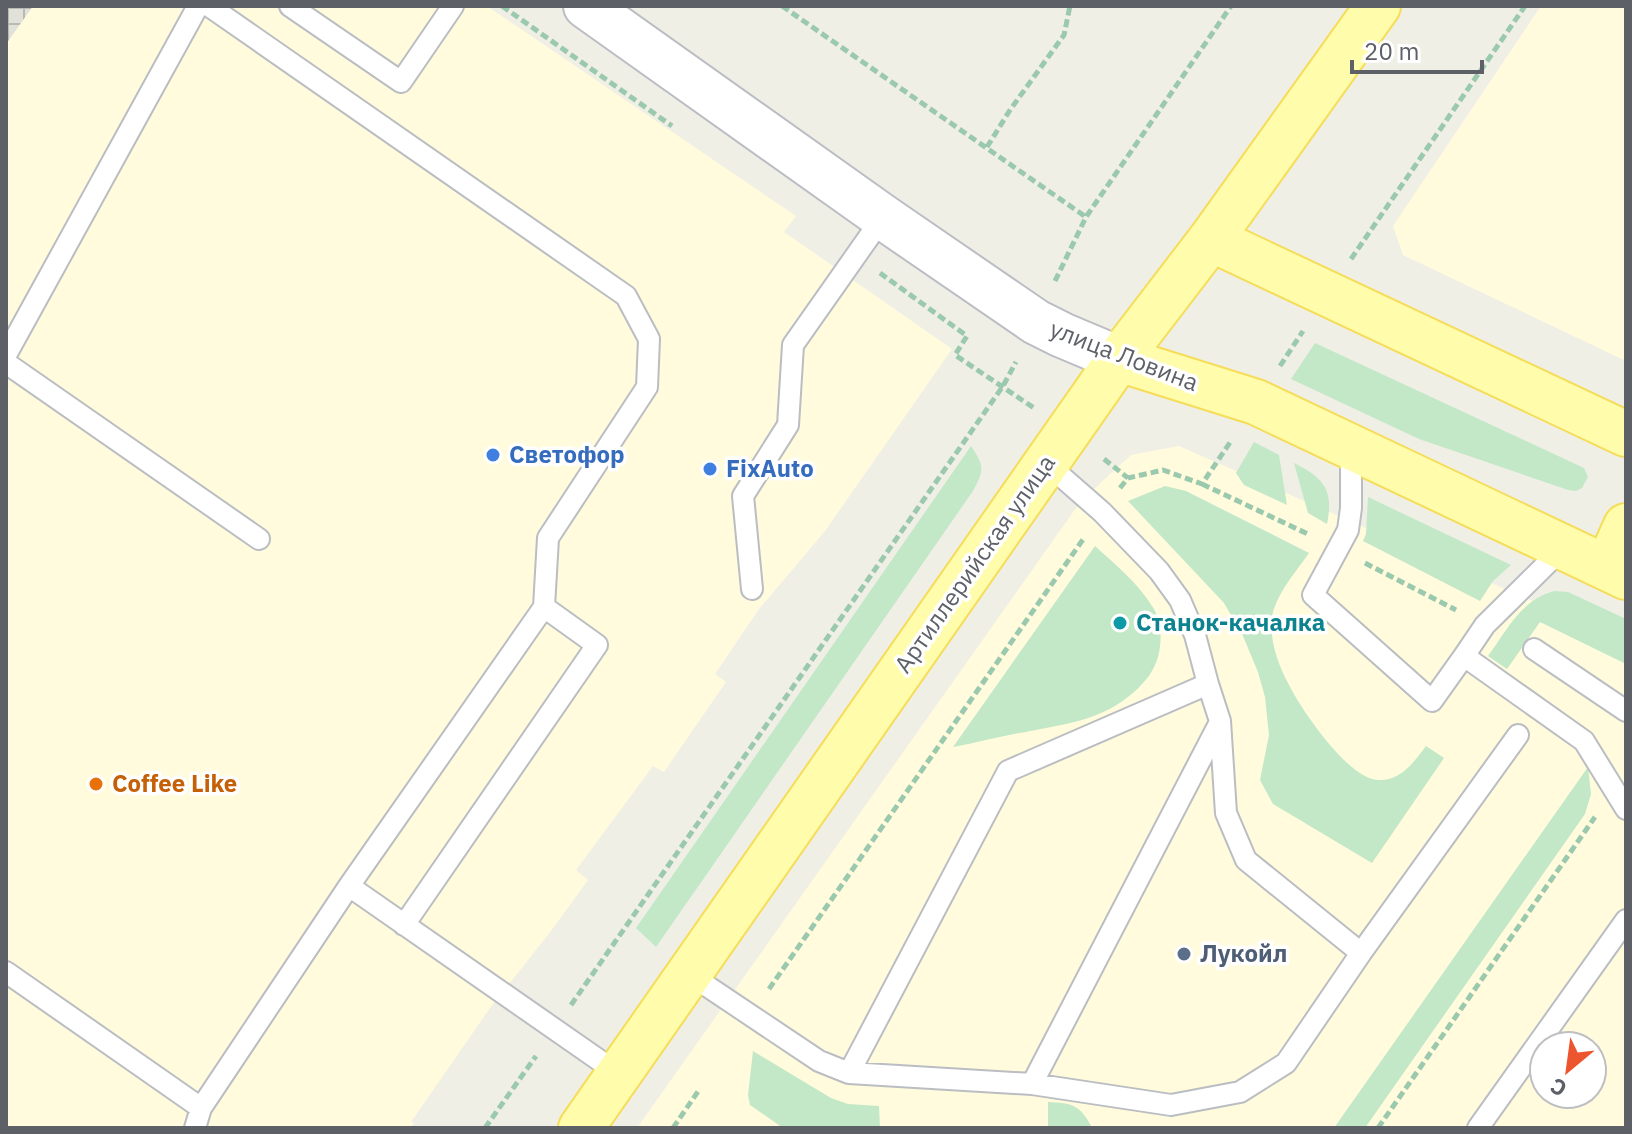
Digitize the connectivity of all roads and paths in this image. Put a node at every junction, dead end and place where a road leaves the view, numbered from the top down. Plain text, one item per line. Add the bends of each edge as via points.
1 (198, 6) edge
2 (209, 6) edge
3 (290, 6) edge
4 (453, 6) edge
5 (502, 6) edge
6 (586, 6) edge
7 (782, 6) edge
8 (1070, 6) edge
9 (1231, 6) edge
10 (1378, 6) edge
11 (679, 131) dead end
12 (987, 147) junction
13 (883, 217) junction
14 (1086, 217) junction
15 (1211, 239) junction
16 (856, 256) junction
17 (1036, 322) junction
18 (6, 355) edge
19 (1119, 359) junction
20 (6, 363) edge
21 (1003, 386) junction
22 (1626, 434) edge
23 (1351, 447) junction
24 (1046, 463) junction
25 (1626, 526) edge
26 (259, 539) dead end
27 (1564, 547) junction
28 (1616, 572) edge
29 (752, 589) dead end
30 (544, 607) junction
31 (1534, 649) dead end
32 (1464, 656) junction
33 (1208, 684) junction
34 (1626, 711) edge
35 (1220, 721) junction
36 (1518, 735) dead end
37 (1614, 790) junction
38 (1626, 809) edge
39 (349, 886) junction
40 (1626, 920) edge
41 (404, 925) junction
42 (1361, 953) junction
43 (6, 972) edge
44 (689, 974) junction
45 (554, 1029) junction
46 (849, 1073) junction
47 (619, 1074) junction
48 (1032, 1084) junction
49 (699, 1090) dead end
50 (198, 1118) edge
51 (485, 1128) edge
52 (581, 1128) edge
53 (673, 1128) edge
54 (1378, 1128) edge
55 (1478, 1128) edge

1 - 18 lane
2 - 30 lane via 626,296 649,339 647,387 548,538
3 - 4 lane via 401,82
5 - 11 path
6 - 13 street, улица Ловина
7 - 12 path
8 - 12 path via 1064,35
9 - 14 path
10 - 15 main road, Артиллерийская улица
12 - 14 path
13 - 16 lane
13 - 17 street, улица Ловина
14 - 17 path
15 - 19 main road, Артиллерийская улица
15 - 22 main road
16 - 21 path via 967,336 955,355
16 - 29 lane via 793,345 788,425 743,496
17 - 19 street, улица Ловина
17 - 21 path
19 - 23 main road, улица Ловина via 1256,402
19 - 24 main road, Артиллерийская улица
20 - 26 lane
21 - 45 path
23 - 27 main road, улица Ловина
23 - 32 lane via 1348,530 1313,595 1432,701
24 - 33 lane via 1159,571 1180,600
24 - 44 main road, Артиллерийская улица
25 - 28 main road
27 - 28 main road, улица Ловина
27 - 32 lane via 1485,625
30 - 39 lane
30 - 41 lane via 597,645
31 - 34 lane
32 - 37 lane via 1584,741
33 - 35 lane
33 - 46 lane via 1008,771
35 - 42 lane via 1226,813 1246,860
35 - 48 lane
36 - 42 lane
37 - 38 lane
37 - 54 path
39 - 41 lane
39 - 50 lane
40 - 55 lane
41 - 45 lane
42 - 48 lane via 1286,1063 1240,1092 1171,1105
43 - 50 lane
44 - 46 lane via 819,1061
44 - 47 main road, Артиллерийская улица
45 - 47 lane
45 - 51 path
46 - 48 lane
47 - 52 main road, Артиллерийская улица
49 - 53 path

